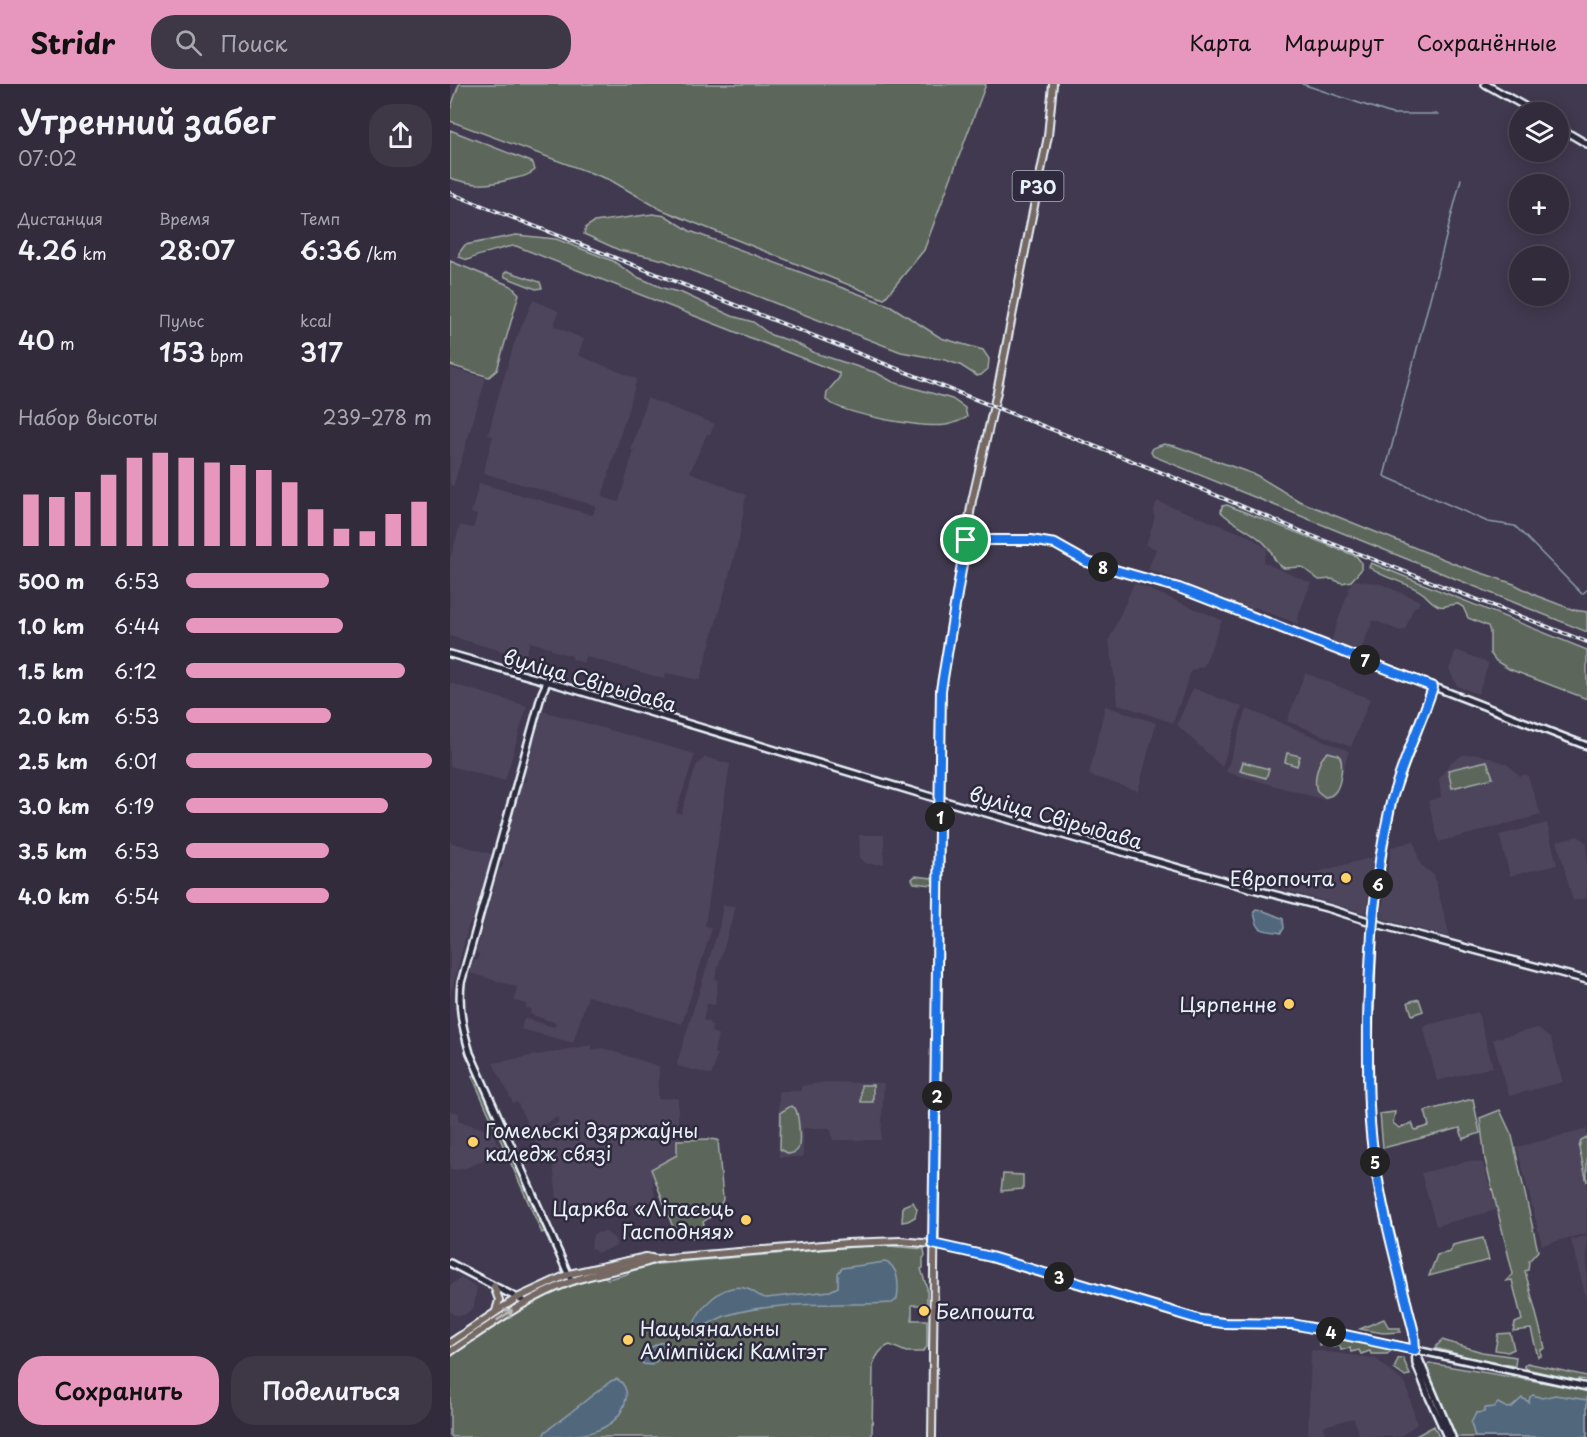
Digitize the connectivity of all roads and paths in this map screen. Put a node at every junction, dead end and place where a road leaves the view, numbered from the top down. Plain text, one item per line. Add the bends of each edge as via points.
1 (1053, 84) edge
2 (1485, 84) edge
3 (1517, 102) edge
4 (1569, 133) edge
5 (1587, 144) edge
6 (966, 540) junction
7 (450, 654) edge
8 (547, 682) junction
9 (1433, 687) junction
10 (1587, 746) edge
11 (940, 799) junction
12 (1373, 923) junction
13 (1587, 980) edge
14 (933, 1244) junction
15 (656, 1259) junction
16 (450, 1263) edge
17 (569, 1274) junction
18 (571, 1281) junction
19 (494, 1286) junction
20 (517, 1298) junction
21 (525, 1302) junction
22 (495, 1313) junction
23 (450, 1343) edge
24 (1415, 1350) junction
25 (450, 1352) edge
26 (1587, 1387) edge
27 (932, 1437) edge
28 (1447, 1437) edge
29 (1452, 1437) edge

1 - 6 main road, Р30 via 1048,136
2 - 3 main road
4 - 5 main road
6 - 9 main road via 1050,543 1080,559 1179,588
6 - 11 main road, Р30 via 941,690
7 - 8 main road, вуліца Свірыдава
8 - 11 main road, вуліца Свірыдава
8 - 17 main road via 461,982 459,1003 470,1053
9 - 10 main road
9 - 12 main road via 1390,808
11 - 12 main road, вуліца Свірыдава
11 - 14 main road, Р30
12 - 13 main road, вуліца Свірыдава
12 - 24 main road via 1368,1044 1370,1123
14 - 15 main road via 847,1243
14 - 24 main road via 991,1257 1201,1320 1293,1324
14 - 27 main road, Р30
15 - 17 main road via 646,1257
15 - 18 main road
16 - 19 main road
17 - 18 main road
17 - 20 main road
18 - 21 main road
19 - 20 main road
19 - 22 main road via 499,1300
20 - 21 main road
20 - 22 main road
25 -> 21 main road
22 - 23 main road
24 - 26 main road
24 - 28 main road via 1419,1373
24 - 29 main road

